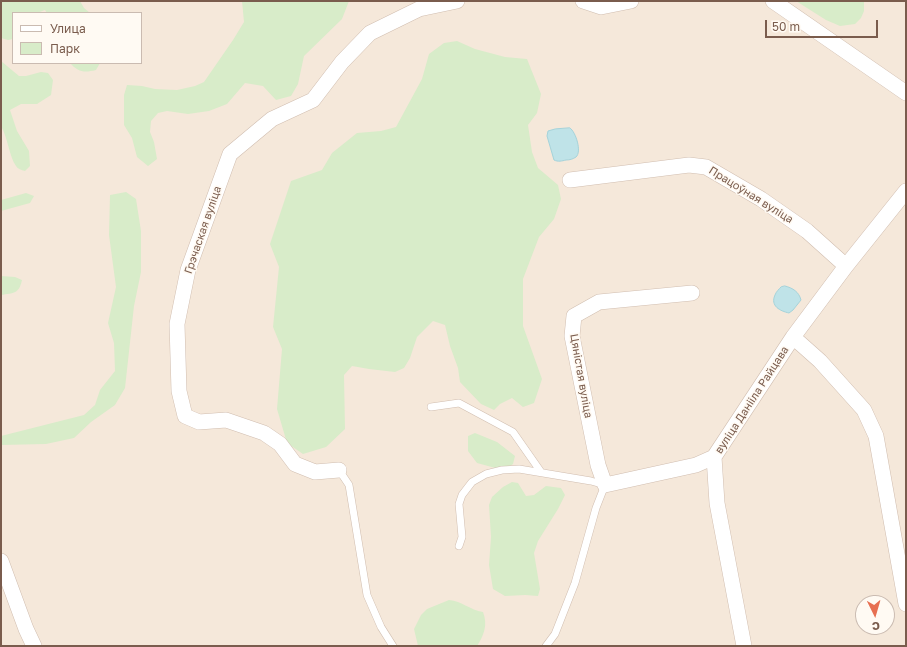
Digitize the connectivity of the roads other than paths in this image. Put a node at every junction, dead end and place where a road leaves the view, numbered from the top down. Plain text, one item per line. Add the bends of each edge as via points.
1 (457, 1) edge
2 (583, 1) edge
3 (631, 1) edge
4 (774, 1) edge
5 (906, 93) edge
6 (570, 180) dead end
7 (906, 191) edge
8 (846, 266) junction
9 (692, 293) dead end
10 (793, 337) junction
11 (431, 407) dead end
12 (714, 457) junction
13 (339, 470) joint
14 (541, 472) junction
15 (605, 485) junction
16 (459, 546) dead end
17 (1, 560) edge
18 (906, 604) edge
19 (34, 646) edge
20 (393, 646) edge
21 (546, 646) edge
22 (744, 646) edge

1 - 13 street, Грэчаская вуліца via 419,10 370,33 342,62 313,100 272,119 230,154 188,270 177,324 178,391 185,416 199,422 226,420 264,433 280,444 295,464 315,472
2 - 3 street via 601,7
4 - 5 street
6 - 8 street, Працоўная вуліца via 689,165 706,166 761,199 807,231
7 - 8 street, вуліца Данііла Райцава
8 - 10 street, вуліца Данііла Райцава
9 - 15 street, Цяністая вуліца via 599,302 574,316 572,336 598,465
10 - 12 street, вуліца Данііла Райцава
10 - 18 street via 820,361 864,410 876,436
11 - 14 lane via 459,403 513,432
12 - 15 street via 696,465
12 - 22 street, вуліца Данііла Райцава via 717,502
13 - 20 lane via 349,485 367,595
14 - 15 lane
14 - 16 lane via 502,470 486,474 472,482 462,494 459,504 462,537
15 - 21 lane via 575,583 556,634
17 - 19 street

